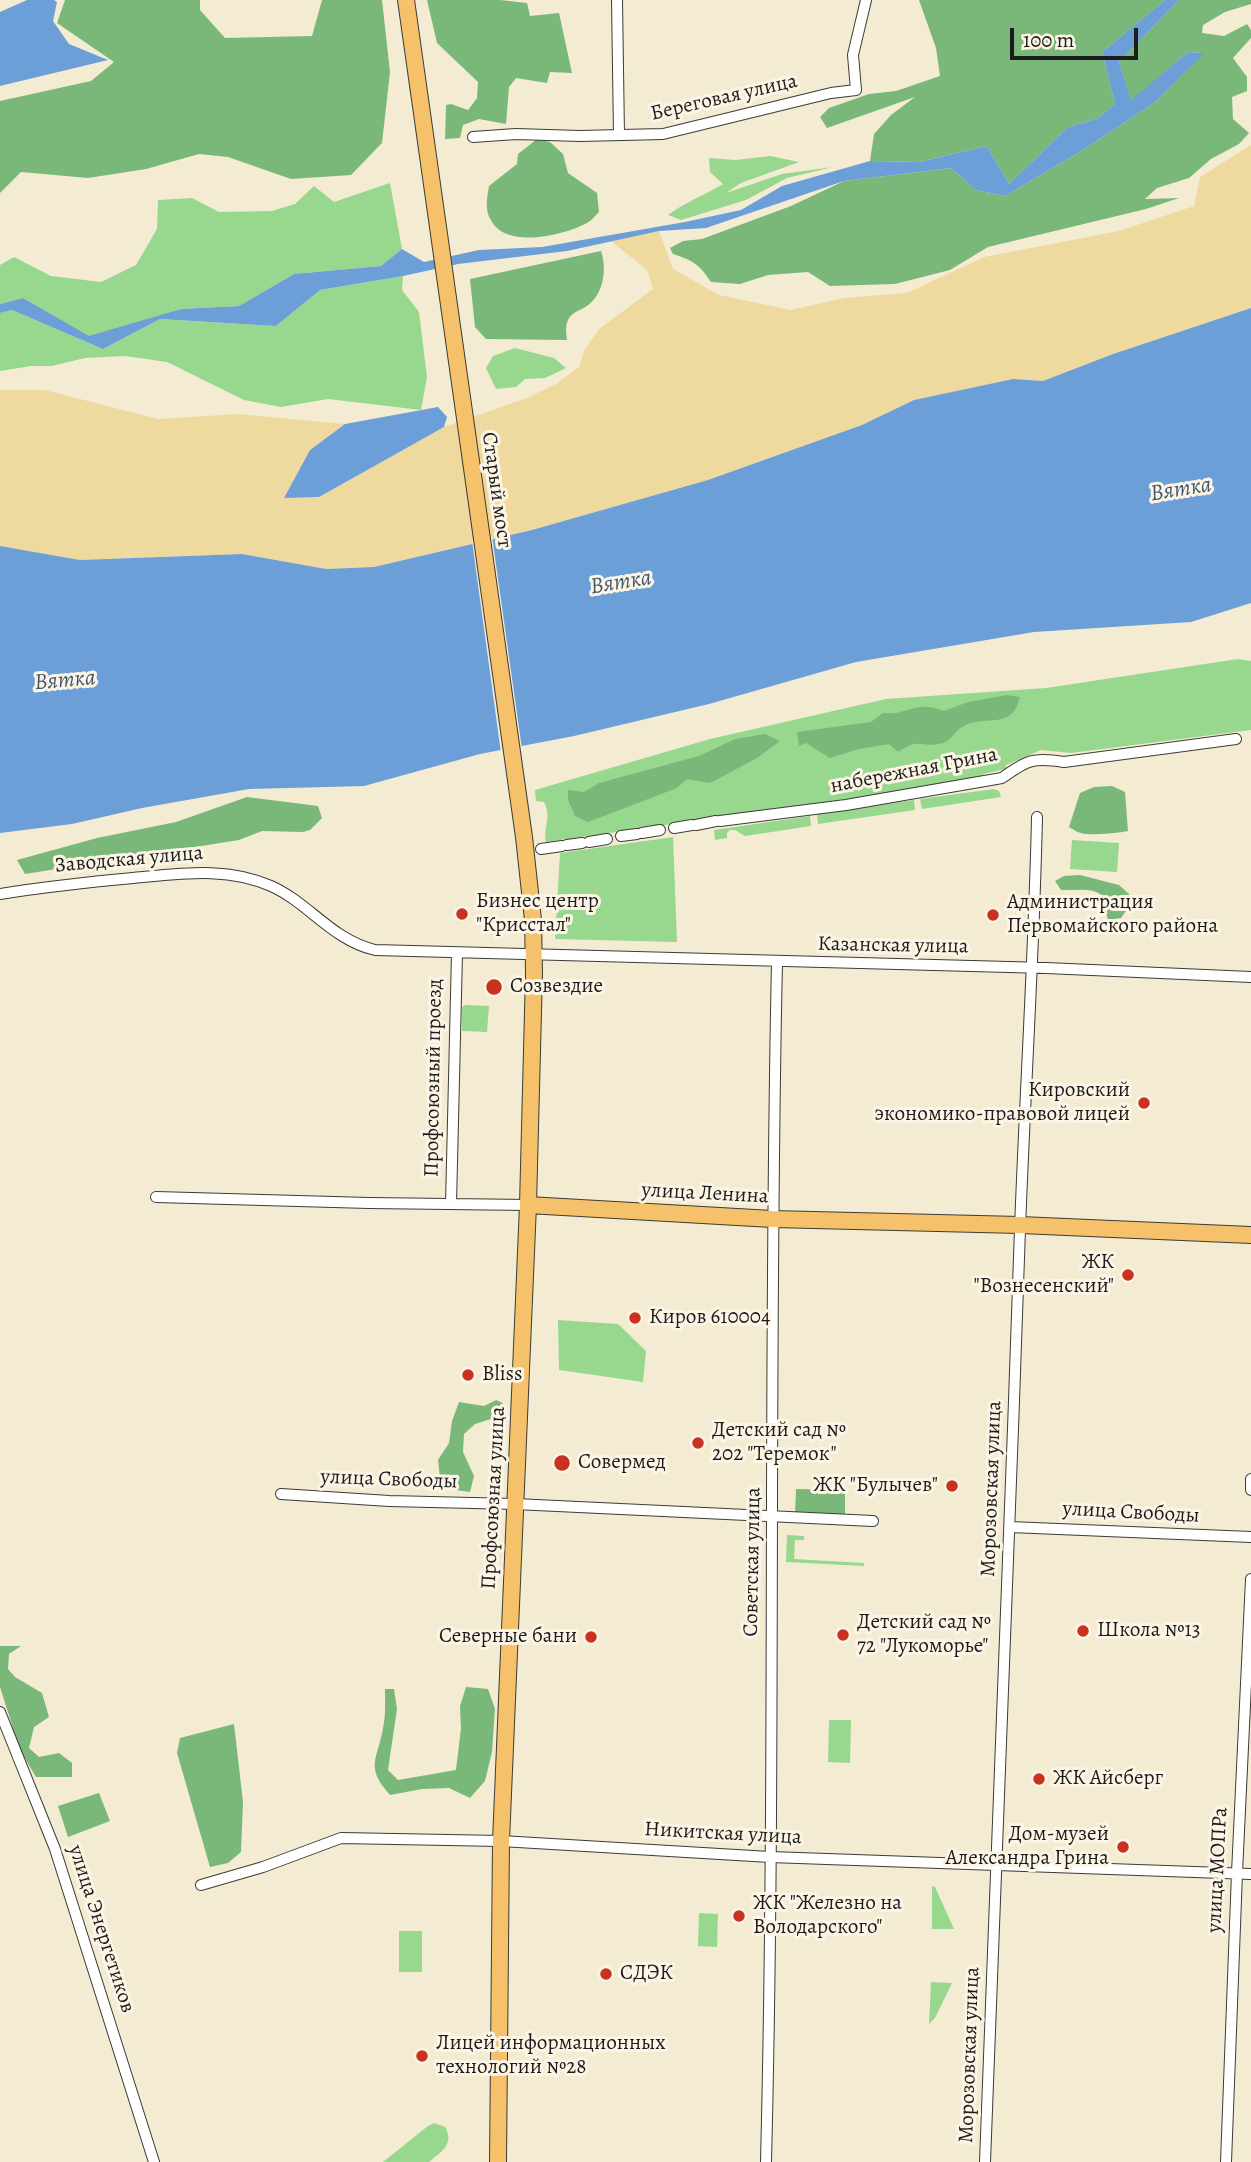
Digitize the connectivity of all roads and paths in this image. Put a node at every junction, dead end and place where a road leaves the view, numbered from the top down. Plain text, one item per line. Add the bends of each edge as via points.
1 (406, 0) edge
2 (617, 0) edge
3 (866, 0) edge
4 (619, 135) junction
5 (473, 137) dead end
6 (1236, 738) dead end
7 (1037, 817) dead end
8 (674, 828) dead end
9 (660, 830) dead end
10 (621, 836) dead end
11 (524, 837) joint
12 (607, 839) dead end
13 (541, 849) dead end
14 (0, 894) edge
15 (457, 953) junction
16 (534, 954) junction
17 (776, 963) junction
18 (1033, 968) junction
19 (1251, 977) edge
20 (156, 1197) dead end
21 (451, 1204) junction
22 (528, 1205) junction
23 (772, 1219) junction
24 (1020, 1225) junction
25 (1251, 1235) edge
26 (1251, 1479) edge
27 (1251, 1490) edge
28 (281, 1494) dead end
29 (515, 1504) junction
30 (773, 1518) junction
31 (873, 1521) dead end
32 (1010, 1527) junction
33 (1251, 1537) edge
34 (1251, 1579) edge
35 (0, 1712) edge
36 (500, 1841) junction
37 (770, 1857) junction
38 (998, 1866) junction
39 (1237, 1873) junction
40 (1251, 1874) edge
41 (201, 1885) dead end
42 (153, 2162) edge
43 (498, 2162) edge
44 (766, 2162) edge
45 (985, 2162) edge
46 (1226, 2162) edge

1 - 11 main road, Старый мост
2 - 4 street
3 - 4 street, Береговая улица via 853,55 856,90 663,134
4 - 5 street, Береговая улица
6 - 8 street, набережная Грина via 1064,762 1038,760 1022,764 1002,778
7 - 18 street, Морозовская улица
9 - 10 street
11 - 16 main road, Профсоюзная улица
12 - 13 street
14 - 15 street, Заводская улица via 60,884 220,873 283,892 342,938 364,948
15 - 16 street, Заводская улица
15 - 21 street, Профсоюзный проезд
16 - 17 street, Казанская улица
16 - 22 main road, Профсоюзная улица
17 - 18 street, Казанская улица
17 - 23 street, Советская улица
18 - 19 street, Казанская улица
18 - 24 street, Морозовская улица
20 - 21 street, улица Ленина
21 - 22 street, улица Ленина
22 - 23 main road, улица Ленина
22 - 29 main road, Профсоюзная улица
23 - 24 main road, улица Ленина
23 - 30 street, Советская улица
24 - 25 main road, улица Ленина
24 - 32 street, Морозовская улица
26 - 27 street
28 - 29 street, улица Свободы
29 - 30 street, улица Свободы
29 - 36 main road, Профсоюзная улица
30 - 31 street, улица Свободы
30 - 37 street, Советская улица
32 - 33 street, улица Свободы
32 - 38 street, Морозовская улица
34 - 39 street, улица МОПРа
35 - 42 street, улица Энергетиков via 55,1849
36 - 37 street, Никитская улица
36 - 41 street, Никитская улица via 341,1838
36 - 43 main road, Профсоюзная улица
37 - 38 street, Никитская улица
37 - 44 street, Советская улица
38 - 39 street, Никитская улица
38 - 45 street, Морозовская улица
39 - 40 street, Никитская улица
39 - 46 street, улица МОПРа

